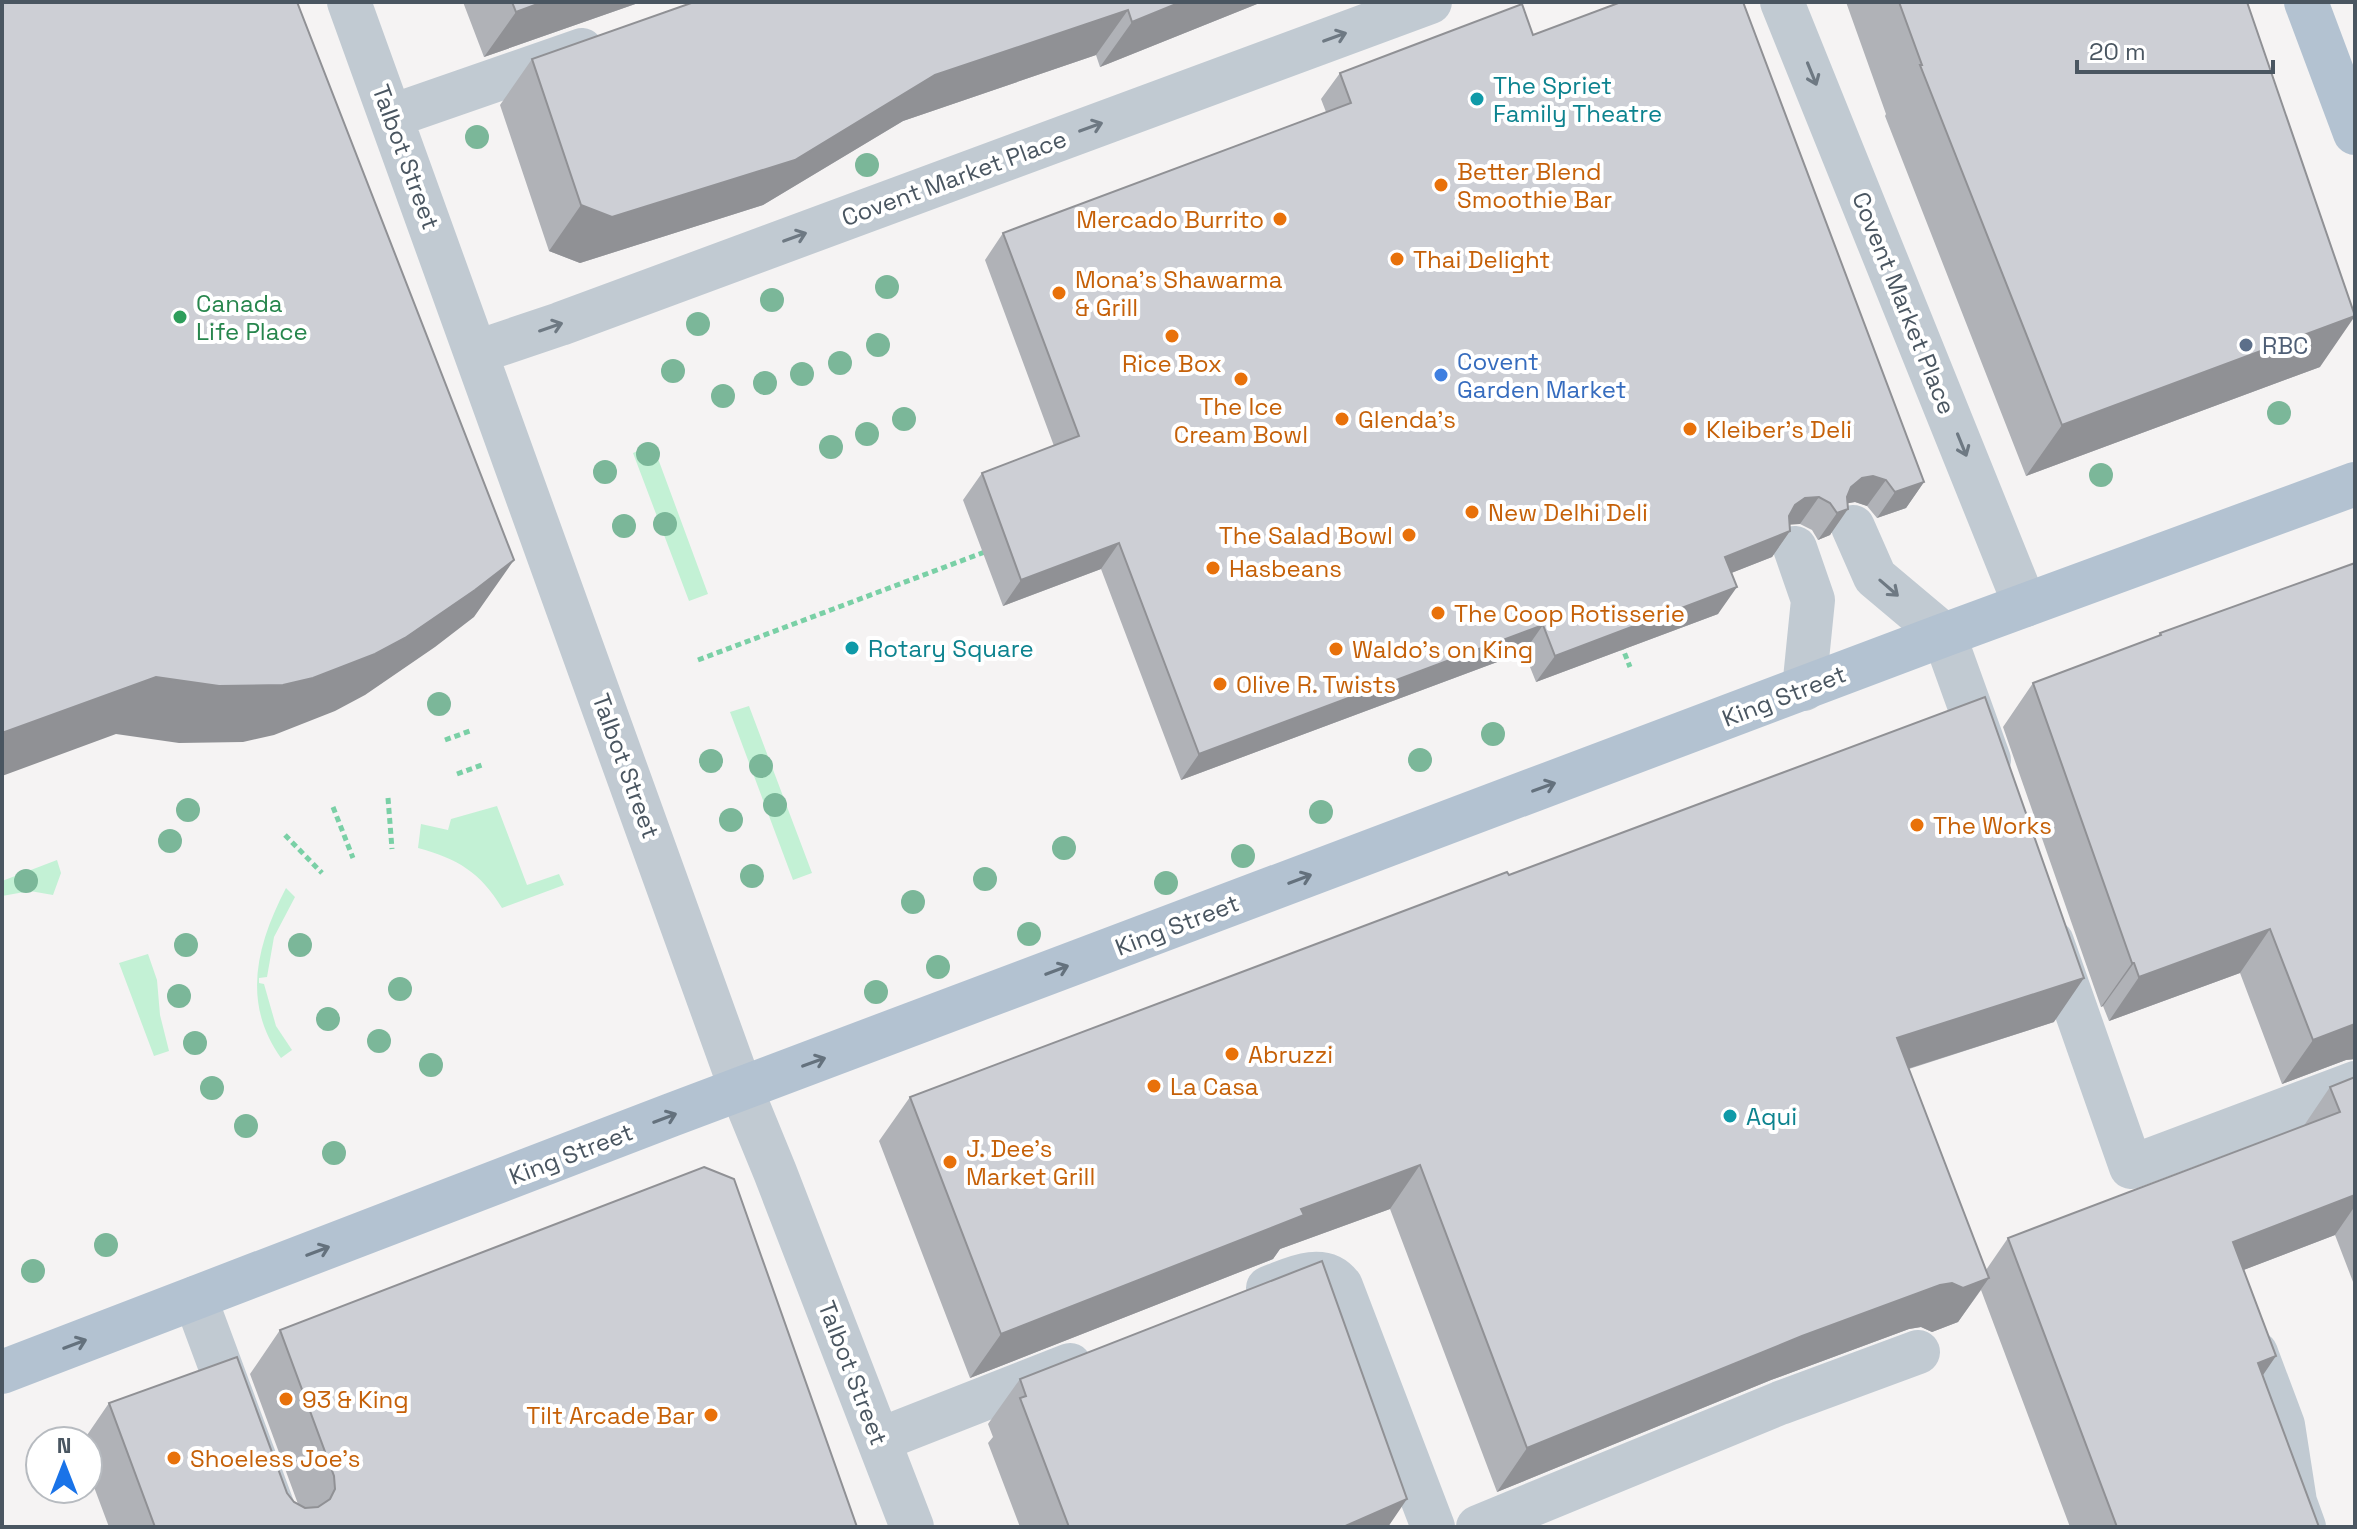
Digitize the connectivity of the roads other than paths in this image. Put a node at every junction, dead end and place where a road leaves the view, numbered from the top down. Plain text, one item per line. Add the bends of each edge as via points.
1 (349, 2) edge
2 (1430, 2) edge
3 (1782, 2) edge
4 (2306, 2) edge
5 (613, 39) edge
6 (392, 116) junction
7 (2355, 133) edge
8 (477, 352) junction
9 (2355, 484) edge
10 (1853, 527) dead end
11 (1795, 548) dead end
12 (2025, 605) junction
13 (1944, 635) junction
14 (1804, 689) junction
15 (2000, 793) edge
16 (2042, 913) edge
17 (2355, 1083) edge
18 (741, 1089) junction
19 (195, 1298) junction
20 (1232, 1302) edge
21 (1918, 1352) dead end
22 (2256, 1353) edge
23 (1100, 1354) edge
24 (2, 1372) edge
25 (879, 1440) junction
26 (280, 1527) edge
27 (912, 1527) edge
28 (1433, 1527) edge
29 (1478, 1527) edge
30 (2304, 1527) edge

1 - 6 street, Talbot Street
8 -> 2 street, Covent Market Place
3 -> 12 street, Covent Market Place
4 - 7 main road
5 - 6 street
6 - 8 street, Talbot Street
8 - 18 street, Talbot Street
9 - 12 main road, King Street
10 -> 13 street via 1875,577
11 - 14 street via 1813,600
12 - 13 main road, King Street
13 - 14 main road, King Street
13 - 15 street
18 -> 14 main road, King Street
16 - 17 street via 2131,1167
19 -> 18 main road, King Street
18 - 25 street, Talbot Street
24 -> 19 main road, King Street
19 - 26 street
20 - 28 street via 1304,1275 1336,1279
21 - 29 street
22 - 30 street via 2283,1425
23 - 25 street
25 - 27 street, Talbot Street

